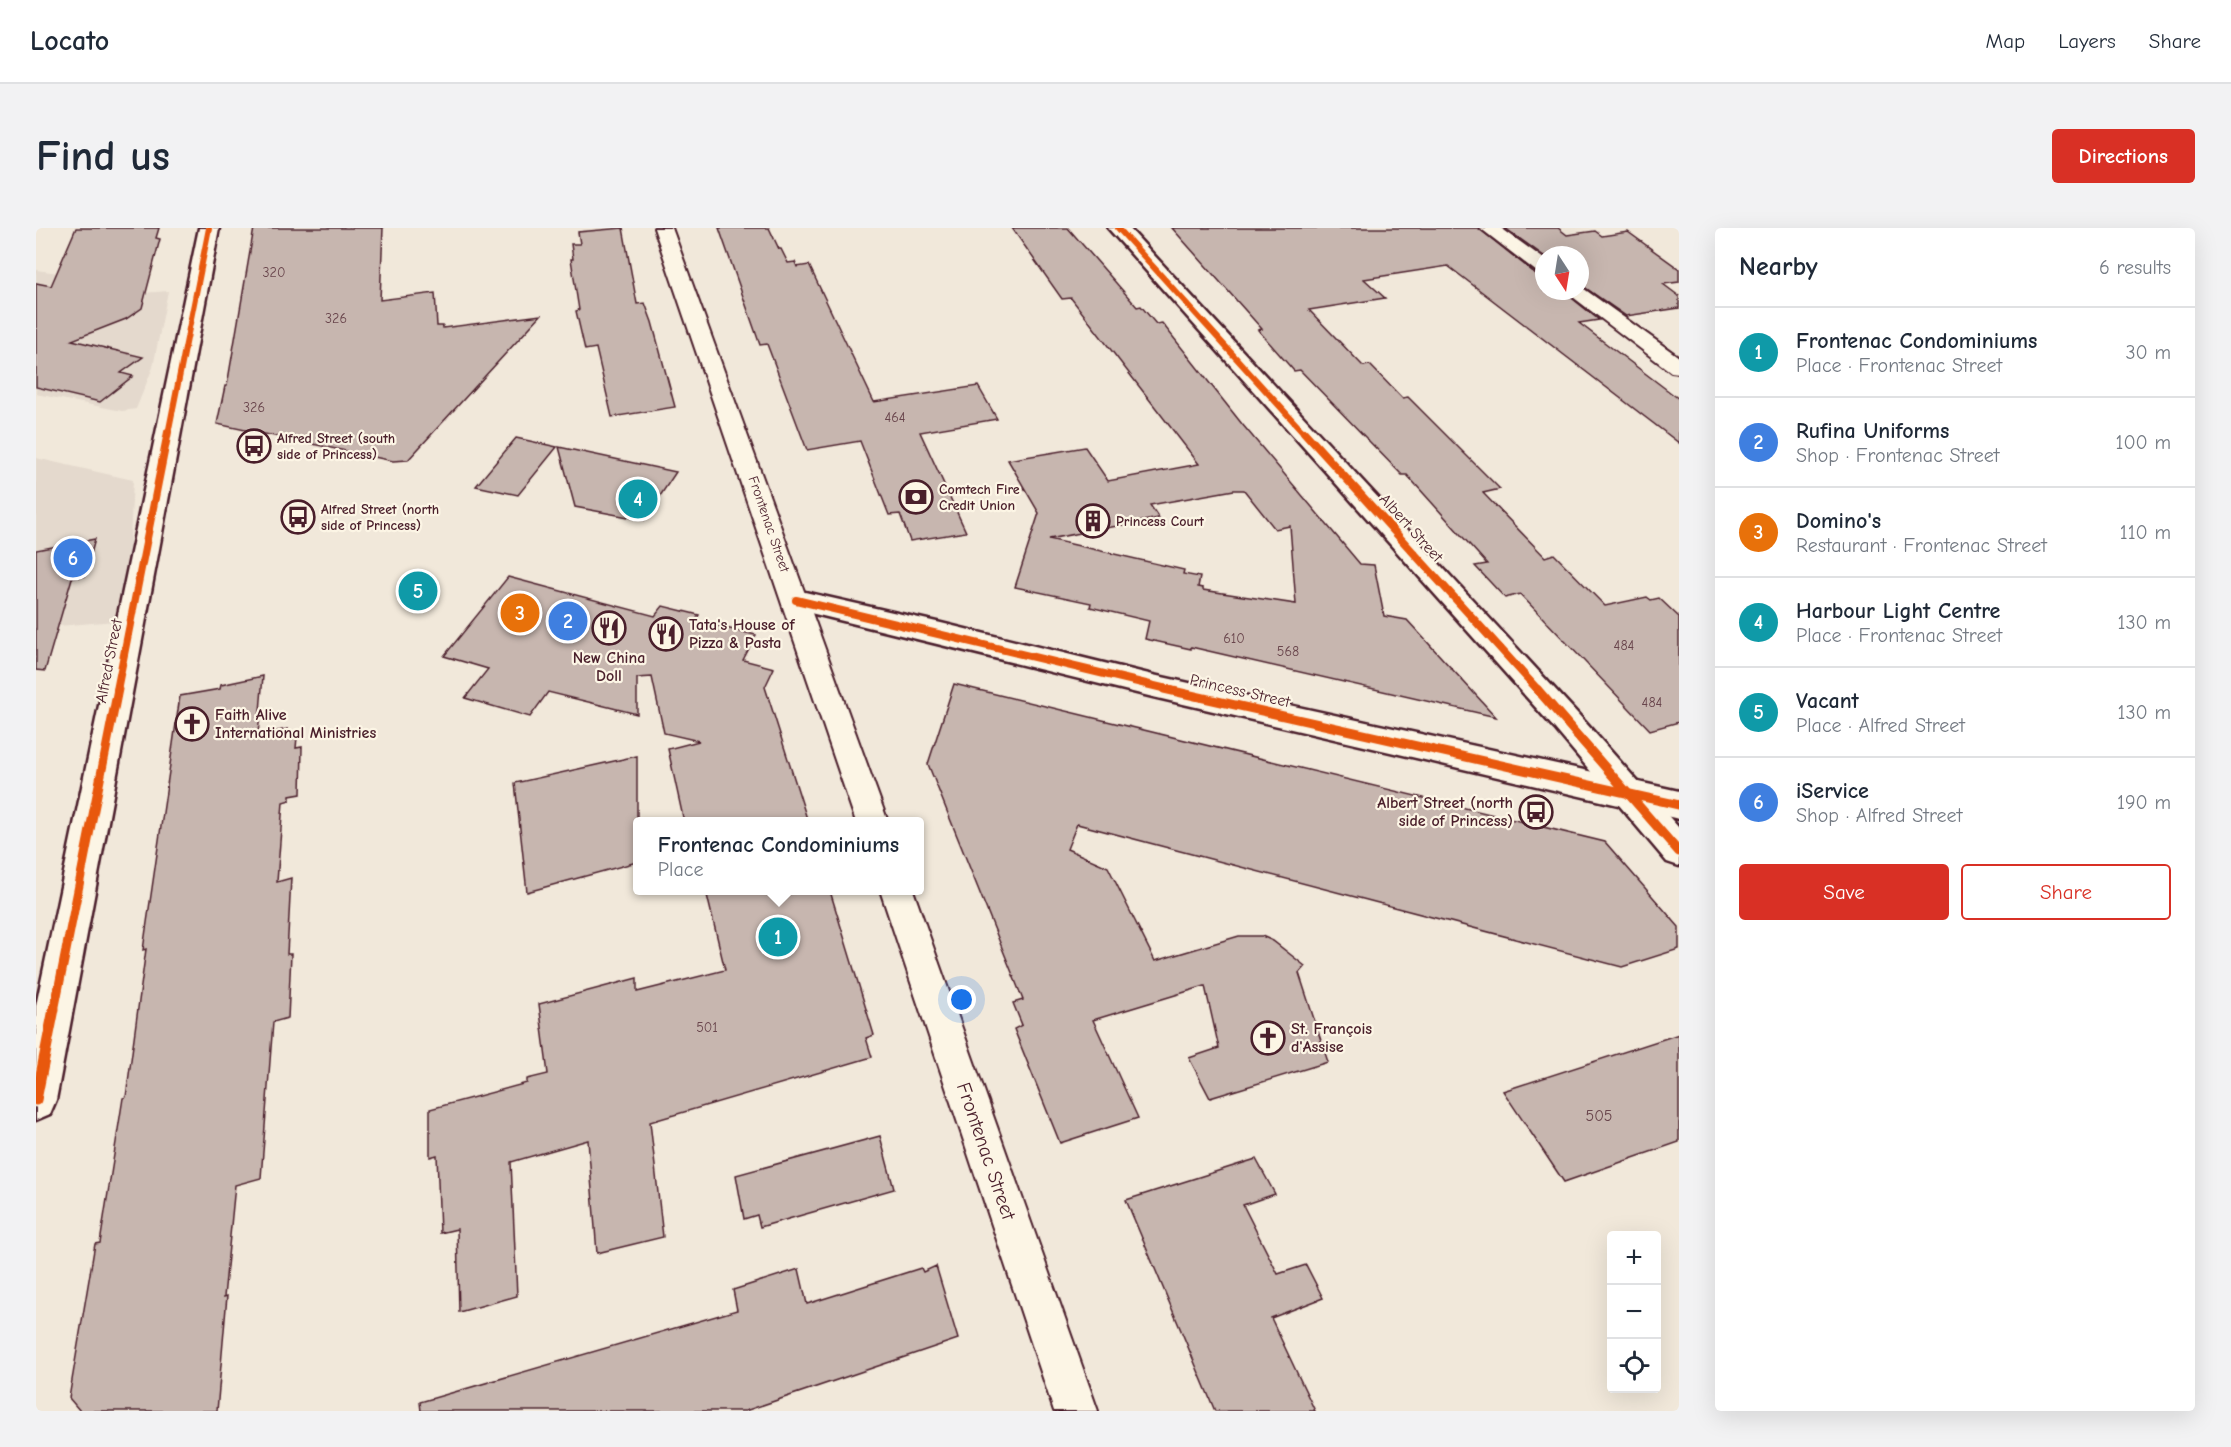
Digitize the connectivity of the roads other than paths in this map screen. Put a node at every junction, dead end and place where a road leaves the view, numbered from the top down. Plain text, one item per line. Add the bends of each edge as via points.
1 (209, 228) edge
2 (663, 228) edge
3 (1118, 228) edge
4 (1489, 228) edge
5 (1535, 261) edge
6 (1587, 300) edge
7 (1679, 367) edge
8 (795, 600) junction
9 (1628, 793) junction
10 (1679, 805) edge
11 (870, 817) edge
12 (1679, 852) edge
13 (897, 895) edge
14 (36, 1100) edge
15 (1076, 1411) edge

1 - 14 street, Alfred Street
2 - 8 street, Frontenac Street
3 - 9 street, Albert Street
4 - 5 street
6 - 7 street
8 - 9 street, Princess Street via 1174,691
8 - 11 street, Frontenac Street
9 - 10 street, Princess Street
9 - 12 street, Albert Street
13 - 15 street, Frontenac Street

